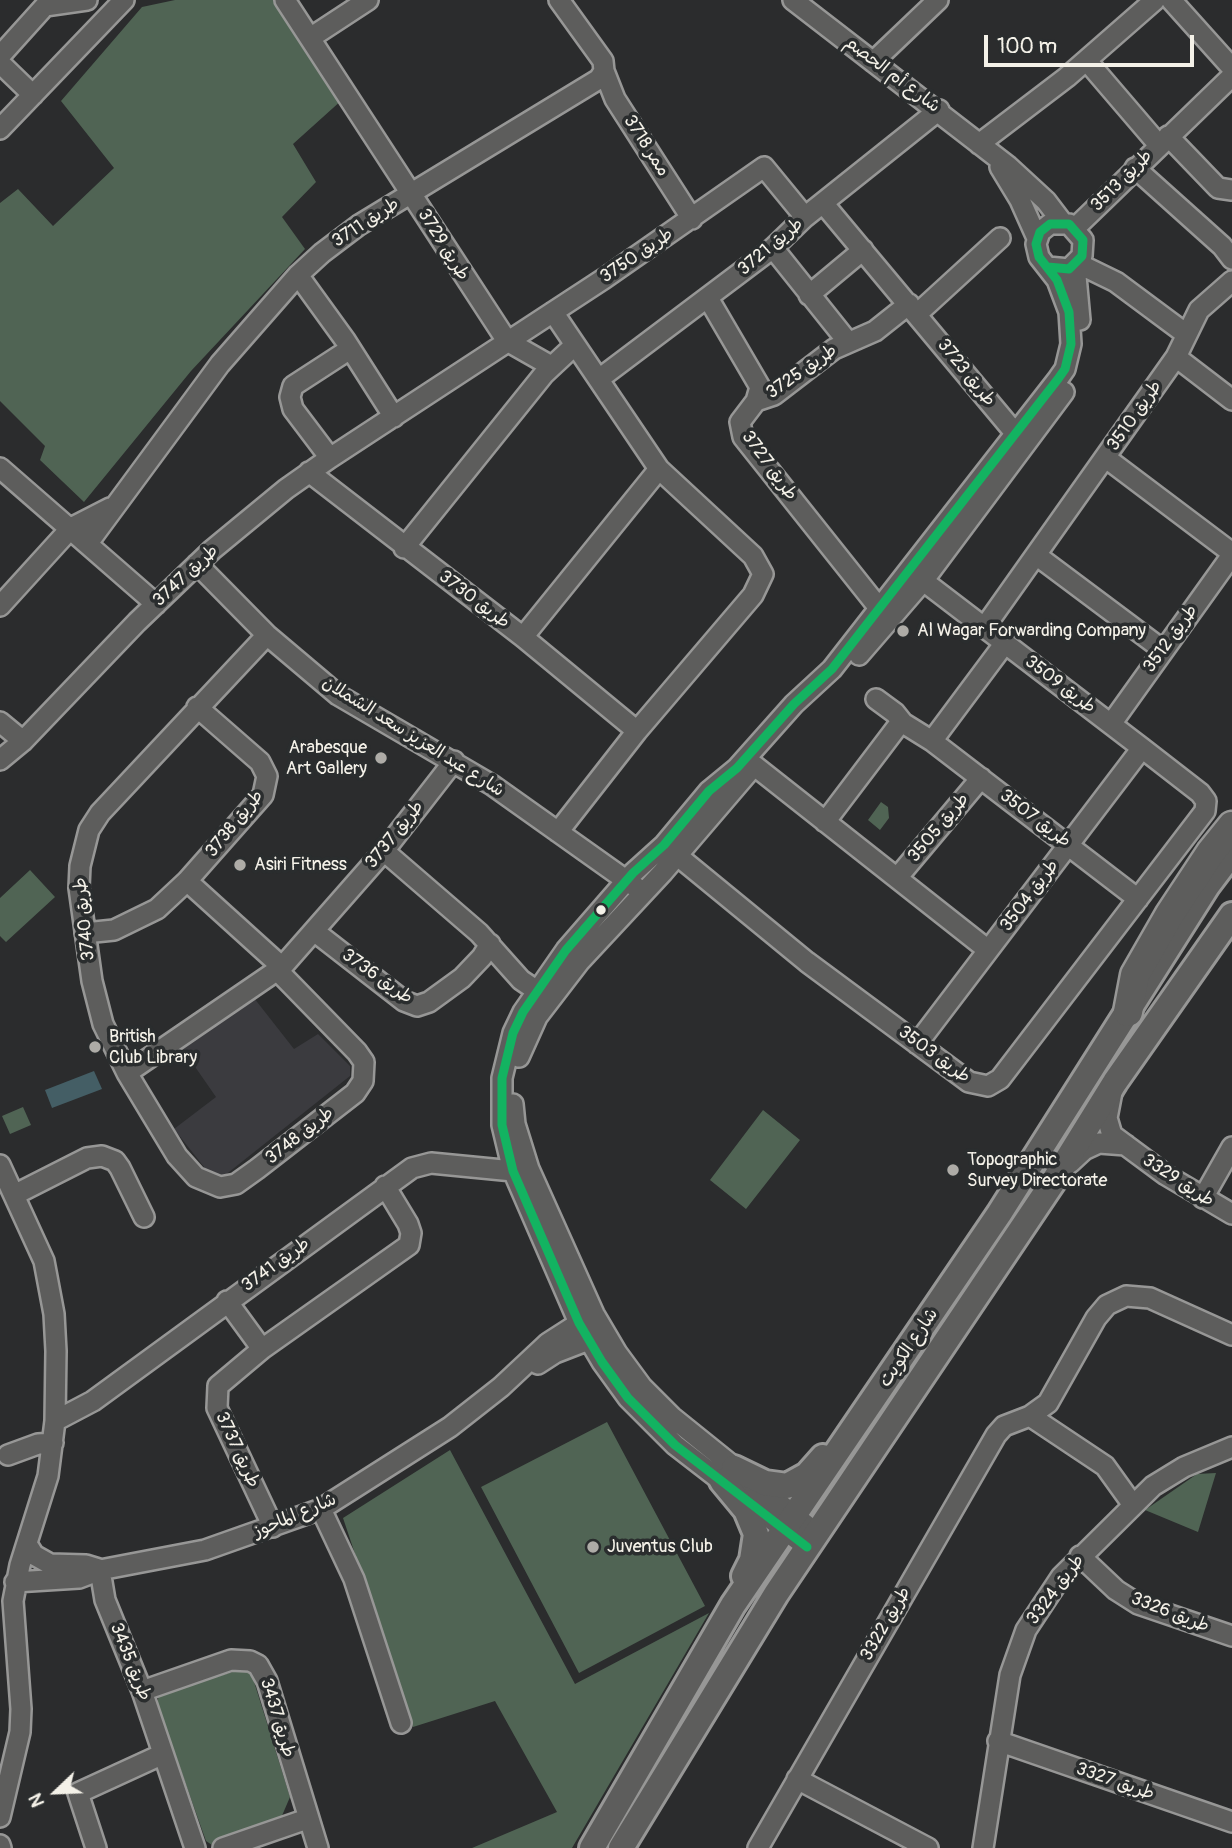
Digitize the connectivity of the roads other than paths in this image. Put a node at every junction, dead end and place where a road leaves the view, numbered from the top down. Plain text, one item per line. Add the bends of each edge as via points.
1 (87, 0) edge
2 (124, 0) edge
3 (285, 0) edge
4 (368, 0) edge
5 (559, 0) edge
6 (793, 0) edge
7 (938, 0) edge
8 (1155, 0) edge
9 (1171, 0) edge
10 (44, 3) edge
11 (310, 38) junction
12 (0, 56) edge
13 (1087, 61) junction
14 (873, 62) junction
15 (0, 63) edge
16 (1232, 68) edge
17 (604, 71) junction
18 (1232, 76) edge
19 (33, 95) junction
20 (939, 110) junction
21 (0, 130) edge
22 (1163, 140) junction
23 (984, 148) junction
24 (1135, 168) junction
25 (1232, 190) edge
26 (411, 194) junction
27 (823, 203) junction
28 (805, 217) junction
29 (692, 219) junction
30 (1074, 230) junction
31 (1000, 238) dead end
32 (1037, 238) junction
33 (773, 248) junction
34 (863, 250) junction
35 (1232, 259) edge
36 (1076, 264) junction
37 (1048, 267) junction
38 (298, 275) junction
39 (1109, 278) junction
40 (1232, 281) edge
41 (1077, 285) junction
42 (809, 295) junction
43 (708, 298) junction
44 (913, 309) junction
45 (553, 312) junction
46 (1186, 334) junction
47 (508, 341) junction
48 (848, 342) junction
49 (575, 345) junction
50 (350, 349) junction
51 (1176, 357) junction
52 (1073, 359) junction
53 (551, 366) junction
54 (598, 379) junction
55 (1232, 400) edge
56 (756, 401) junction
57 (394, 416) junction
58 (1015, 433) junction
59 (330, 458) junction
60 (1105, 458) junction
61 (0, 468) edge
62 (659, 469) junction
63 (309, 472) junction
64 (123, 498) junction
65 (71, 528) junction
66 (88, 543) junction
67 (404, 548) junction
68 (1232, 554) edge
69 (1037, 555) junction
70 (197, 564) junction
71 (916, 576) junction
72 (156, 604) junction
73 (0, 606) edge
74 (885, 616) junction
75 (984, 628) junction
76 (267, 635) junction
77 (523, 636) junction
78 (1005, 643) junction
79 (1163, 650) junction
80 (876, 699) dead end
81 (197, 707) junction
82 (0, 722) edge
83 (903, 723) junction
84 (1111, 724) junction
85 (637, 731) junction
86 (23, 741) junction
87 (932, 741) junction
88 (1142, 748) junction
89 (0, 760) edge
90 (454, 761) junction
91 (750, 762) junction
92 (981, 778) junction
93 (1206, 802) joint
94 (825, 822) junction
95 (1232, 826) edge
96 (558, 832) junction
97 (1069, 844) junction
98 (671, 850) junction
99 (384, 851) junction
100 (1232, 853) edge
101 (897, 878) junction
102 (187, 881) junction
103 (627, 881) junction
104 (643, 893) junction
105 (1138, 899) junction
106 (1232, 915) edge
107 (314, 931) junction
108 (85, 933) junction
109 (490, 944) junction
110 (988, 950) junction
111 (280, 969) junction
112 (543, 996) junction
113 (1128, 1012) junction
114 (917, 1044) junction
115 (127, 1073) junction
116 (1115, 1082) junction
117 (1126, 1145) junction
118 (1232, 1147) edge
119 (513, 1171) junction
120 (2, 1172) edge
121 (1053, 1182) junction
122 (385, 1186) junction
123 (220, 1187) joint
124 (15, 1195) junction
125 (1203, 1198) junction
126 (1232, 1214) edge
127 (144, 1217) dead end
128 (227, 1301) junction
129 (586, 1318) junction
130 (1232, 1335) edge
131 (597, 1337) junction
132 (262, 1349) junction
133 (501, 1387) junction
134 (1030, 1416) junction
135 (55, 1421) junction
136 (851, 1434) junction
137 (53, 1443) junction
138 (1232, 1447) edge
139 (8, 1455) dead end
140 (728, 1475) junction
141 (1133, 1505) junction
142 (321, 1509) junction
143 (791, 1524) junction
144 (273, 1527) junction
145 (812, 1540) junction
146 (27, 1544) junction
147 (1080, 1556) junction
148 (100, 1570) junction
149 (18, 1574) junction
150 (733, 1605) junction
151 (1232, 1636) edge
152 (20, 1689) junction
153 (0, 1691) edge
154 (142, 1691) junction
155 (401, 1723) dead end
156 (998, 1741) junction
157 (163, 1754) junction
158 (797, 1779) junction
159 (0, 1817) edge
160 (307, 1819) junction
161 (1232, 1822) edge
162 (904, 1842) edge
163 (96, 1848) edge
164 (195, 1848) edge
165 (223, 1848) edge
166 (318, 1848) edge
167 (592, 1848) edge
168 (621, 1848) edge
169 (758, 1848) edge
170 (928, 1848) edge
171 (983, 1848) edge

1 - 10 street
2 - 19 street
3 - 11 street, طريق 3729
4 - 11 street
5 - 17 street via 600,55
6 - 14 street, شارع أم الحصم
7 - 14 street
8 - 13 street
9 - 16 street
10 - 12 street
11 - 26 street, طريق 3729
13 - 22 street
13 - 23 street
14 - 20 street, شارع أم الحصم
15 - 19 street
17 - 26 street, طريق 3711 via 588,88
17 - 29 street, ممر 3718 via 615,99
18 - 22 street, طريق 3513
19 - 21 street
20 - 23 street, شارع أم الحصم
20 - 27 street, طريق 3721
22 - 24 street, طريق 3513
22 - 25 street, طريق 3513 via 1218,188
23 - 30 street, شارع أم الحصم
23 - 32 street, شارع أم الحصم via 1020,200
24 - 30 street, طريق 3513
24 - 35 street
26 - 38 street, طريق 3711 via 337,240
26 - 47 street, طريق 3729
27 - 28 street, طريق 3721
27 - 34 street, طريق 3723
28 - 29 street, طريق 3750 via 764,167
28 - 33 street, طريق 3721
29 - 45 street, طريق 3750
30 - 32 street via 1050,224
30 - 36 street via 1084,248
30 - 39 street, شارع أم الحصم
31 - 44 street
32 - 37 street via 1039,257
33 - 42 street, طريق 3725
33 - 43 street, طريق 3721
34 - 42 street
34 - 44 street, طريق 3723
36 - 37 street via 1062,270
36 - 39 street
36 - 41 street
37 - 52 street via 1069,312
38 - 50 street
38 - 64 street, طريق 3711 via 191,400
39 - 41 street via 1084,278
39 - 46 street
40 - 46 street, طريق 3510 via 1207,299
41 - 52 street via 1081,328
42 - 48 street, طريق 3725
43 - 54 street, طريق 3721
43 - 56 street via 757,380
44 - 48 street, طريق 3725
44 - 58 street, طريق 3723
45 - 47 street, طريق 3750
45 - 49 street
46 - 51 street, طريق 3510
47 - 53 street, طريق 3729
47 - 57 street, طريق 3747
48 - 56 street, طريق 3725 via 774,395
49 - 53 street
49 - 54 street
50 - 57 street
50 - 59 street via 293,386 290,397 293,409
51 - 55 street
51 - 60 street, طريق 3510
52 - 58 street
52 - 71 street via 1070,384 1056,405
53 - 67 street
54 - 62 street
56 - 74 street, طريق 3727 via 740,422 743,437
57 - 59 street, طريق 3747
58 - 71 street
59 - 63 street, طريق 3747
60 - 68 street, طريق 3512
60 - 69 street, طريق 3510
61 - 65 street
62 - 77 street
62 - 85 street via 753,556 763,574 754,595
63 - 67 street, طريق 3730
63 - 70 street, طريق 3747
64 - 65 street, طريق 3711
64 - 66 street, طريق 3711
65 - 66 street
65 - 73 street
66 - 72 street
67 - 77 street, طريق 3730
68 - 79 street, طريق 3512
69 - 75 street, طريق 3510
69 - 79 street
70 - 72 street, طريق 3747
70 - 76 street, شارع عبد العزيز سعد الشملان
71 - 74 street
71 - 75 street, طريق 3509
72 - 86 street, طريق 3747
74 - 91 street via 794,704
75 - 78 street, طريق 3509
76 - 81 street, طريق 3740
76 - 90 street, شارع عبد العزيز سعد الشملان via 338,695
77 - 85 street, طريق 3730
78 - 84 street, طريق 3509
78 - 87 street
79 - 84 street, طريق 3512
80 - 83 street, طريق 3507
81 - 102 street, طريق 3738 via 260,762 267,783 258,802
81 - 108 street, طريق 3740 via 89,830 79,888
82 - 86 street
83 - 87 street, طريق 3507
83 - 94 street
84 - 88 street, طريق 3509
85 - 96 street
86 - 89 street, طريق 3747
87 - 92 street, طريق 3507
88 - 93 street, طريق 3509
88 - 97 street, طريق 3504
90 - 96 street, شارع عبد العزيز سعد الشملان
90 - 99 street, طريق 3737
91 - 94 street, طريق 3505
91 - 98 street via 709,791
92 - 97 street, طريق 3507
92 - 101 street, طريق 3505
93 - 105 street, طريق 3503 via 1205,811
94 - 101 street, طريق 3505
95 - 113 highway via 1170,914 1135,975
96 - 103 street, شارع عبد العزيز سعد الشملان
97 - 105 street, طريق 3507
97 - 110 street, طريق 3504
98 - 103 street
98 - 104 street
98 - 114 street, طريق 3503 via 807,962
99 - 107 street, طريق 3737
99 - 109 street
100 - 113 main road, شارع الكويت
101 - 110 street, طريق 3505
102 - 108 street, طريق 3738 via 157,909 124,927
102 - 111 street
103 - 104 street, شارع عبد العزيز سعد الشملان
103 - 112 street via 566,950
104 - 112 street
105 - 114 street, طريق 3503 via 994,1084 974,1085
106 - 116 main road, شارع الكويت
107 - 109 street, طريق 3736 via 416,1006 461,978
107 - 111 street, طريق 3737
108 - 115 street, طريق 3740 via 99,1011
109 - 112 street via 508,967
110 - 114 street, طريق 3504
111 - 115 street, طريق 3737
111 - 123 street, طريق 3748 via 364,1062 362,1085 245,1178
112 - 119 street via 513,1033 502,1078 502,1125
112 - 129 street via 514,1080 515,1124
113 - 136 main road, شارع الكويت
115 - 123 street, طريق 3740 via 183,1164 196,1177
116 - 117 street, طريق 3329 via 1107,1118 1112,1135
116 - 121 main road, شارع الكويت
117 - 121 street, طريق 3329 via 1092,1146
117 - 125 street, طريق 3329
118 - 125 street
119 - 122 street, طريق 3741 via 425,1163
119 - 129 street
120 - 124 street
121 - 145 main road, شارع الكويت
122 - 128 street, طريق 3741
122 - 132 street, طريق 3737 via 408,1224 409,1245
124 - 127 street via 87,1158 102,1156 120,1168
124 - 135 street via 50,1282
125 - 126 street, طريق 3329
128 - 132 street
128 - 135 street, طريق 3741 via 93,1401
129 - 131 street
129 - 133 street, شارع الماحوز via 548,1343
130 - 134 street, طريق 3322 via 1150,1298 1137,1295 1115,1300 1096,1318 1048,1403
131 - 133 street, شارع الماحوز via 555,1353
131 - 140 street
132 - 144 street, طريق 3737 via 224,1378 215,1397
133 - 142 street, شارع الماحوز via 411,1453
134 - 141 street via 1105,1466
134 - 158 street, طريق 3322 via 1004,1426 996,1435
135 - 137 street
136 - 140 main road via 798,1482 787,1486
136 - 143 main road, شارع الكويت
137 - 139 street
137 - 146 street via 42,1502
138 - 141 street, طريق 3324 via 1184,1467
140 - 143 street
140 - 150 main road via 756,1534 752,1560
141 - 147 street, طريق 3324
142 - 144 street, شارع الماحوز
142 - 155 street via 354,1579
143 - 145 street
143 - 150 main road, شارع الكويت
144 - 148 street, شارع الماحوز via 205,1550
145 - 168 main road, شارع الكويت
146 - 148 street, شارع الماحوز via 45,1562
146 - 149 street
147 - 151 street, طريق 3326 via 1138,1604
147 - 156 street, طريق 3324 via 1026,1630 1010,1675
148 - 149 street, شارع الماحوز via 72,1579
148 - 154 street, طريق 3435 via 105,1600
149 - 152 street via 12,1622
150 - 167 main road, شارع الكويت
152 - 153 street
152 - 159 street via 20,1732
154 - 157 street, طريق 3435
154 - 160 street, طريق 3437 via 232,1660 258,1665 267,1681
156 - 161 street, طريق 3327
156 - 171 street, طريق 3324
157 - 163 street via 78,1793
157 - 164 street, طريق 3435
158 - 162 street
158 - 169 street, طريق 3322
160 - 165 street
160 - 166 street, طريق 3437
162 - 170 street

